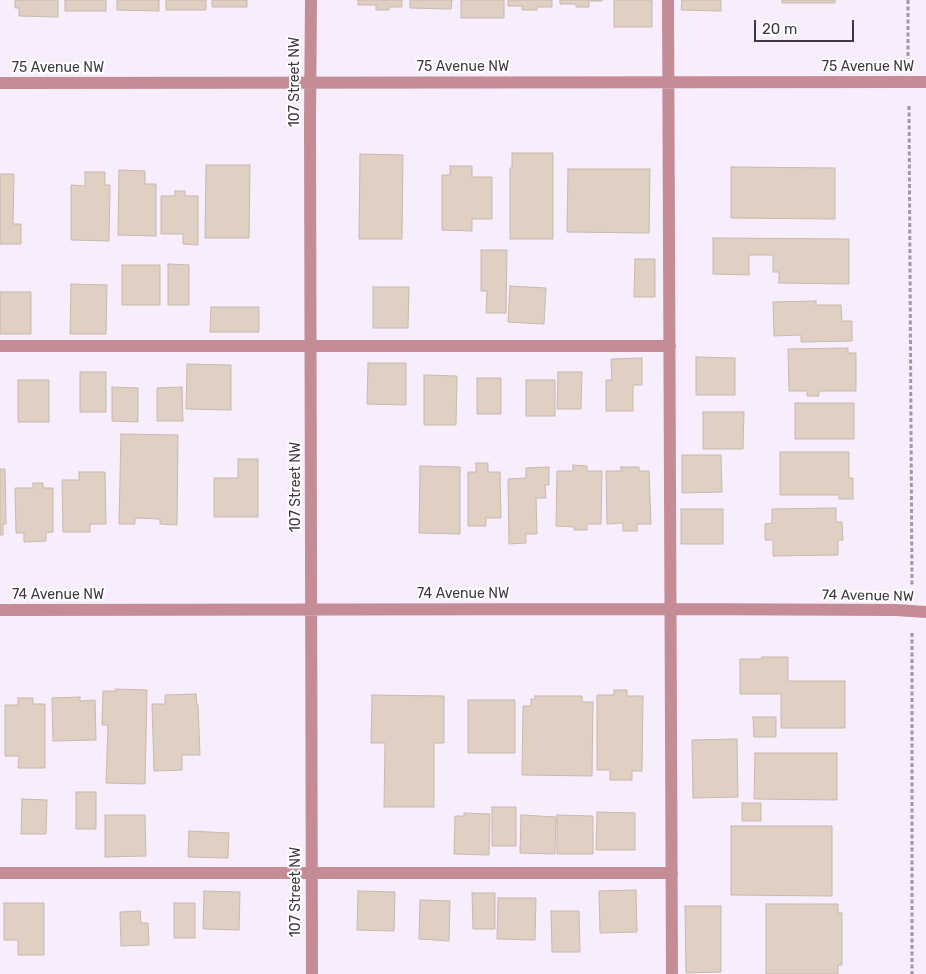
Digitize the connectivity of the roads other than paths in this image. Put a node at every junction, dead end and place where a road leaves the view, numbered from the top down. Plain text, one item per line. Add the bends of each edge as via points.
1 (311, 0) edge
2 (668, 0) edge
3 (669, 82) junction
4 (926, 82) edge
5 (0, 83) edge
6 (310, 83) junction
7 (0, 346) edge
8 (311, 346) junction
9 (670, 346) junction
10 (671, 609) junction
11 (0, 610) edge
12 (312, 610) junction
13 (926, 612) edge
14 (0, 873) edge
15 (311, 873) junction
16 (672, 873) junction
17 (312, 974) edge
18 (672, 974) edge

1 - 6 street, 107 Street NW
2 - 3 street
3 - 4 street, 75 Avenue NW
3 - 6 street, 75 Avenue NW
3 - 9 street
5 - 6 street, 75 Avenue NW
6 - 8 street, 107 Street NW
7 - 8 street
8 - 9 street
8 - 12 street, 107 Street NW
9 - 10 street
10 - 12 street, 74 Avenue NW
10 - 13 street, 74 Avenue NW
10 - 16 street
11 - 12 street, 74 Avenue NW
12 - 15 street, 107 Street NW
14 - 15 street
15 - 16 street
15 - 17 street, 107 Street NW
16 - 18 street

